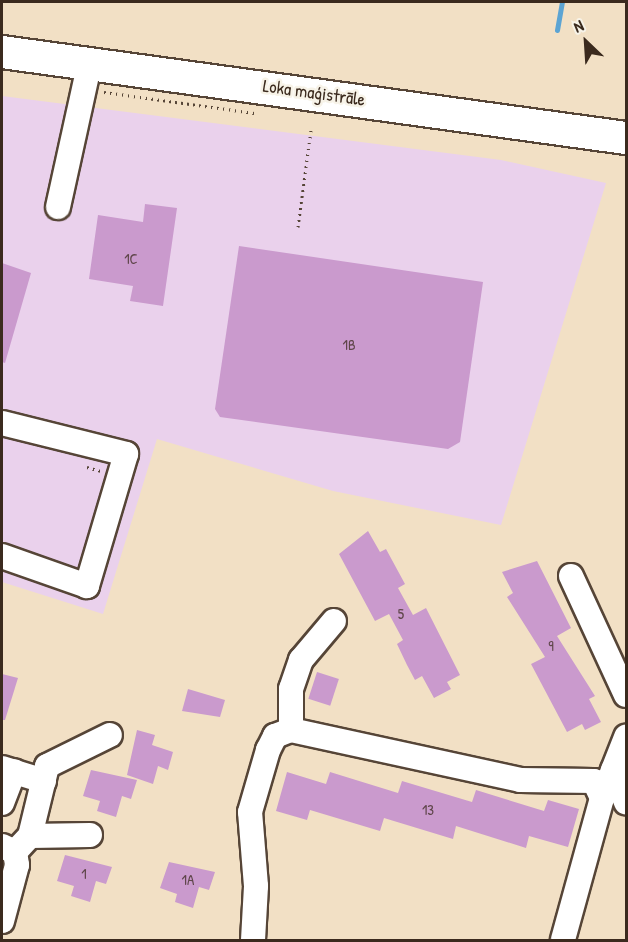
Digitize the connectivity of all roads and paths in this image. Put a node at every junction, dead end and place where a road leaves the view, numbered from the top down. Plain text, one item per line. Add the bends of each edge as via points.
1 (2, 52) edge
2 (90, 62) junction
3 (311, 130) dead end
4 (627, 138) edge
5 (58, 207) dead end
6 (298, 227) dead end
7 (2, 423) edge
8 (2, 556) edge
9 (571, 576) dead end
10 (334, 621) dead end
11 (627, 695) edge
12 (291, 730) junction
13 (110, 735) dead end
14 (627, 737) edge
15 (8, 770) edge
16 (613, 770) junction
17 (44, 781) junction
18 (602, 798) junction
19 (2, 803) edge
20 (627, 803) edge
21 (90, 835) dead end
22 (16, 845) edge
23 (2, 921) edge
24 (253, 940) edge
25 (563, 940) edge

1 - 2 main road, Loka maģistrāle
2 - 4 main road, Loka maģistrāle
2 - 5 street
3 - 6 path
7 - 8 street via 126,454 87,585
9 - 11 street
10 - 12 street via 302,660 291,689
12 - 18 street via 520,780 594,781
12 - 24 street via 275,736 268,750 250,812 256,886
13 - 17 street via 47,766
14 - 16 street
15 - 17 street
15 - 19 street
16 - 18 street
16 - 20 street
17 - 22 street
18 - 25 street
21 - 22 street
22 - 23 street

